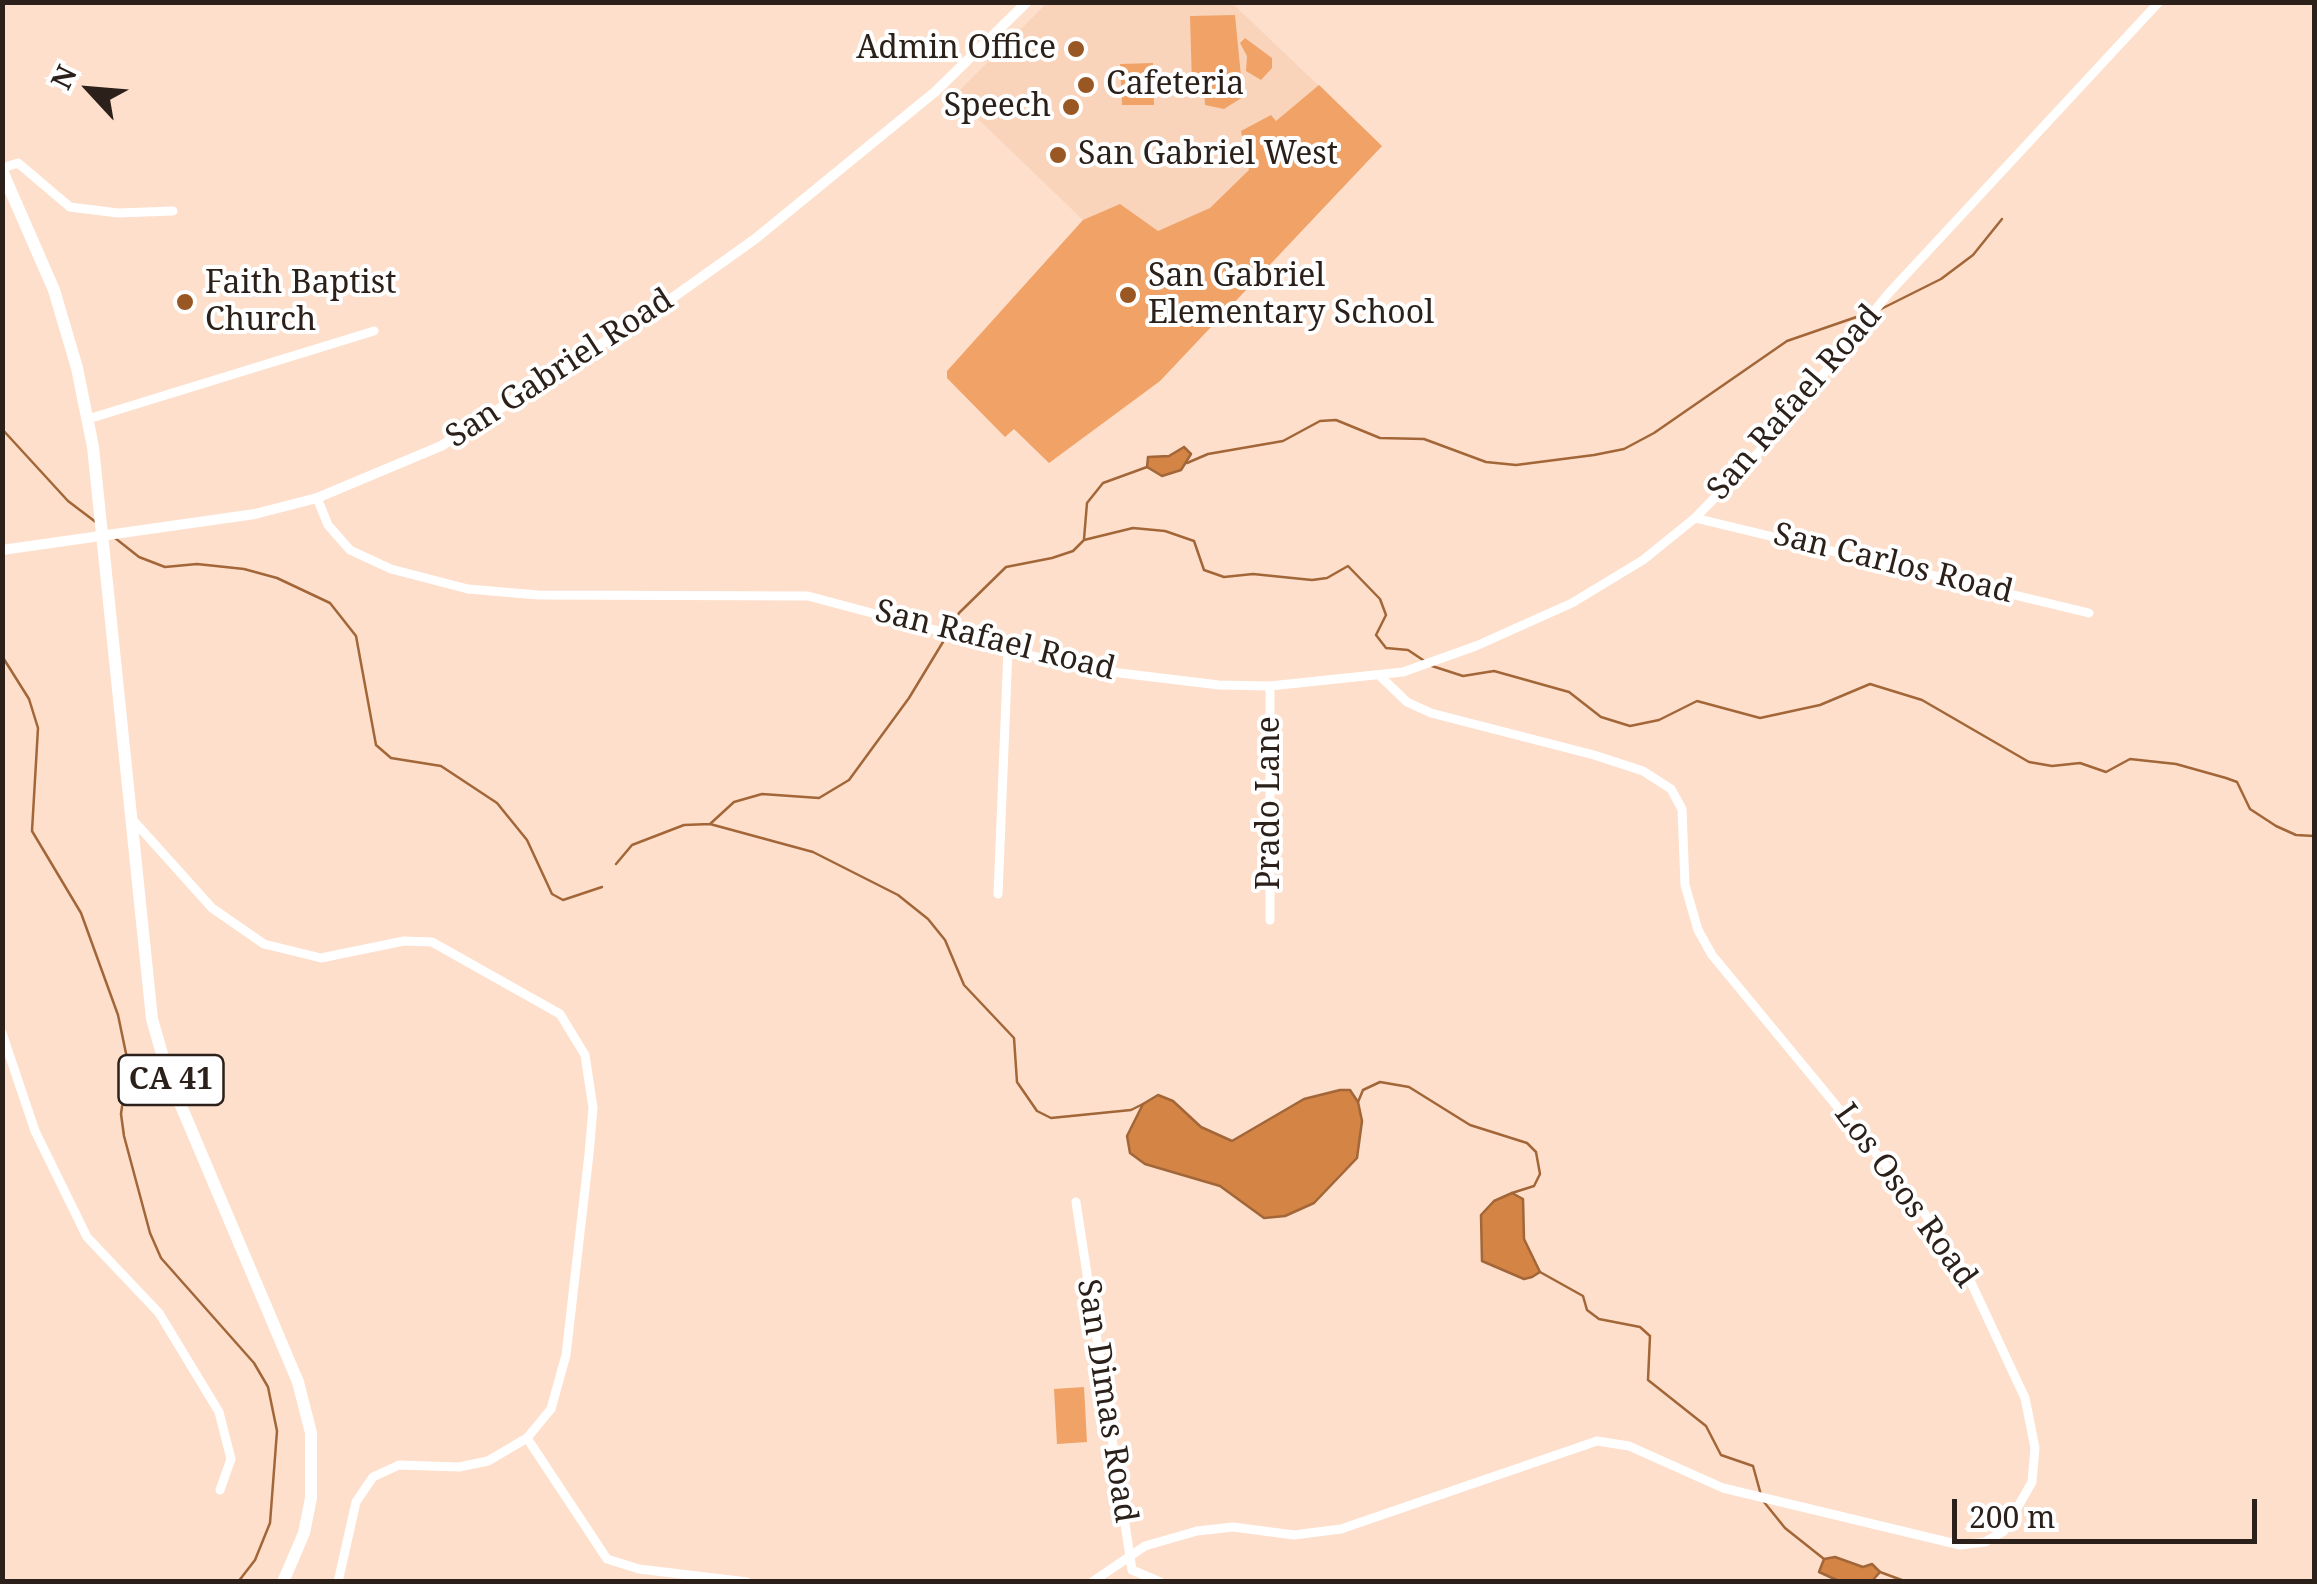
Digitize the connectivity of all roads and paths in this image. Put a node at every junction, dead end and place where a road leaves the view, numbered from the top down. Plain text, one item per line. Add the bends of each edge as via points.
1 (1026, 2) edge
2 (2159, 2) edge
3 (2, 169) edge
4 (173, 211) dead end
5 (374, 331) dead end
6 (88, 420) junction
7 (317, 498) junction
8 (1695, 518) junction
9 (103, 537) junction
10 (2, 550) edge
11 (2089, 613) dead end
12 (1008, 650) junction
13 (1380, 677) junction
14 (1270, 686) junction
15 (132, 819) junction
16 (998, 894) dead end
17 (1270, 920) dead end
18 (2, 1033) edge
19 (1076, 1202) dead end
20 (527, 1438) junction
21 (220, 1490) dead end
22 (1130, 1558) junction
23 (282, 1582) edge
24 (338, 1582) edge
25 (748, 1582) edge
26 (1092, 1582) edge
27 (1160, 1582) edge

1 - 7 street, San Gabriel Road via 936,90 708,274 466,432
2 - 8 street, San Rafael Road via 1937,240 1766,445
3 - 4 street via 18,163 70,207
3 - 6 main road, CA 41 / CA 41 via 54,290
5 - 6 street
6 - 9 main road, CA 41 / CA 41
7 - 9 street, San Gabriel Road
7 - 12 street, San Rafael Road via 328,525 350,550 468,589 808,596
8 - 11 street, San Carlos Road
8 - 13 street, San Rafael Road via 1572,603 1465,651
9 - 10 street, San Gabriel Road
9 - 15 main road, CA 41 / CA 41
12 - 14 street, San Rafael Road via 1090,670
12 - 16 street
13 - 14 street, San Rafael Road
13 - 22 street, Los Osos Road via 1406,702 1431,713 1594,755 1644,771 1670,789 1682,810 1685,884 1698,930 1967,1274 2025,1398 2035,1448 2032,1482 2004,1531 1985,1542 1960,1544 1736,1492 1630,1446 1597,1441 1341,1529 1294,1535 1220,1527 1145,1546
14 - 17 street, Prado Lane
15 - 20 street via 212,908 264,944 321,958 432,942 550,1007 579,1039 593,1108 566,1355 551,1409
15 - 23 main road, CA 41 / CA 41 via 143,966 168,1075 298,1382 310,1433 311,1498
18 - 21 street via 34,1131 87,1237 159,1313 219,1412 231,1459
19 - 22 street, San Dimas Road
20 - 24 street via 474,1465 399,1465 373,1477 356,1502
20 - 25 street via 606,1559
22 - 26 street, Los Osos Road
22 - 27 street, San Dimas Road via 1132,1570

